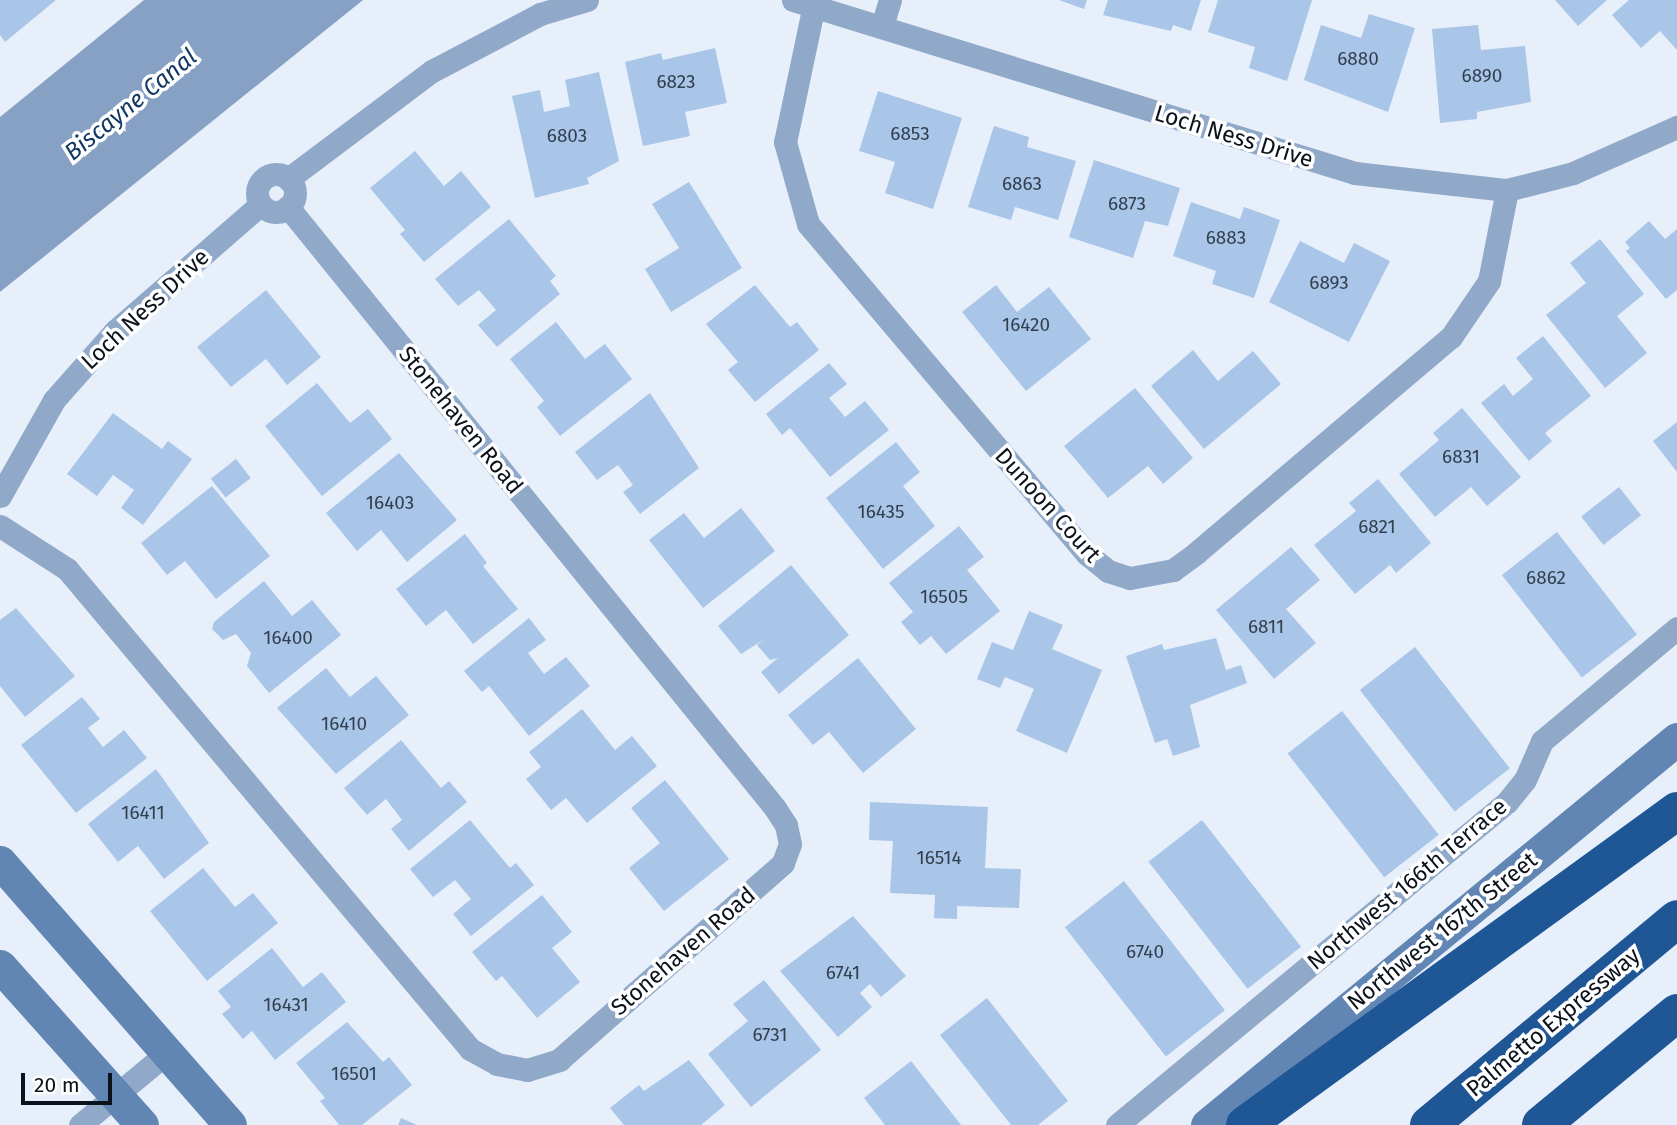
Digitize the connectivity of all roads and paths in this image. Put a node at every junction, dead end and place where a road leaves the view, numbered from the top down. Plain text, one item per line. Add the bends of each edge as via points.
1 (587, 0) edge
2 (890, 0) edge
3 (807, 2) edge
4 (882, 26) junction
5 (1677, 127) edge
6 (288, 179) junction
7 (1507, 190) junction
8 (260, 205) junction
9 (288, 207) junction
10 (0, 496) edge
11 (0, 526) edge
12 (1677, 628) edge
13 (1677, 739) edge
14 (1677, 811) edge
15 (0, 862) edge
16 (1677, 919) edge
17 (0, 966) edge
18 (1677, 1013) edge
19 (168, 1052) junction
20 (115, 1096) junction
21 (80, 1125) edge
22 (142, 1125) edge
23 (230, 1125) edge
24 (1117, 1125) edge
25 (1207, 1125) edge
26 (1245, 1125) edge
27 (1429, 1125) edge
28 (1541, 1125) edge

1 - 6 street via 540,14 432,71
2 - 4 street
3 - 4 street, Loch Ness Drive
3 - 7 street, Dunoon Court via 785,142 808,224 1087,554 1108,571 1130,578 1172,570 1196,554 1451,337 1489,281
4 - 7 street, Loch Ness Drive via 1355,173
5 - 7 street, Loch Ness Drive via 1573,173
6 - 8 street via 277,174 261,181
6 - 9 street via 295,191
8 - 9 street via 277,213
8 - 10 street, Loch Ness Drive via 115,331 54,400
9 - 11 street, Stonehaven Road via 775,808 786,825 790,844 783,863 559,1060 527,1070 497,1065 470,1049 67,569
12 - 24 street, Northwest 166th Terrace via 1551,731 1535,751 1519,790 1507,802
13 - 25 street, Northwest 167th Street
14 - 26 highway
15 - 19 street
16 - 27 highway, Palmetto Expressway
17 - 20 street
18 - 28 highway
19 - 20 street
19 - 23 street
20 - 21 street
20 - 22 street

